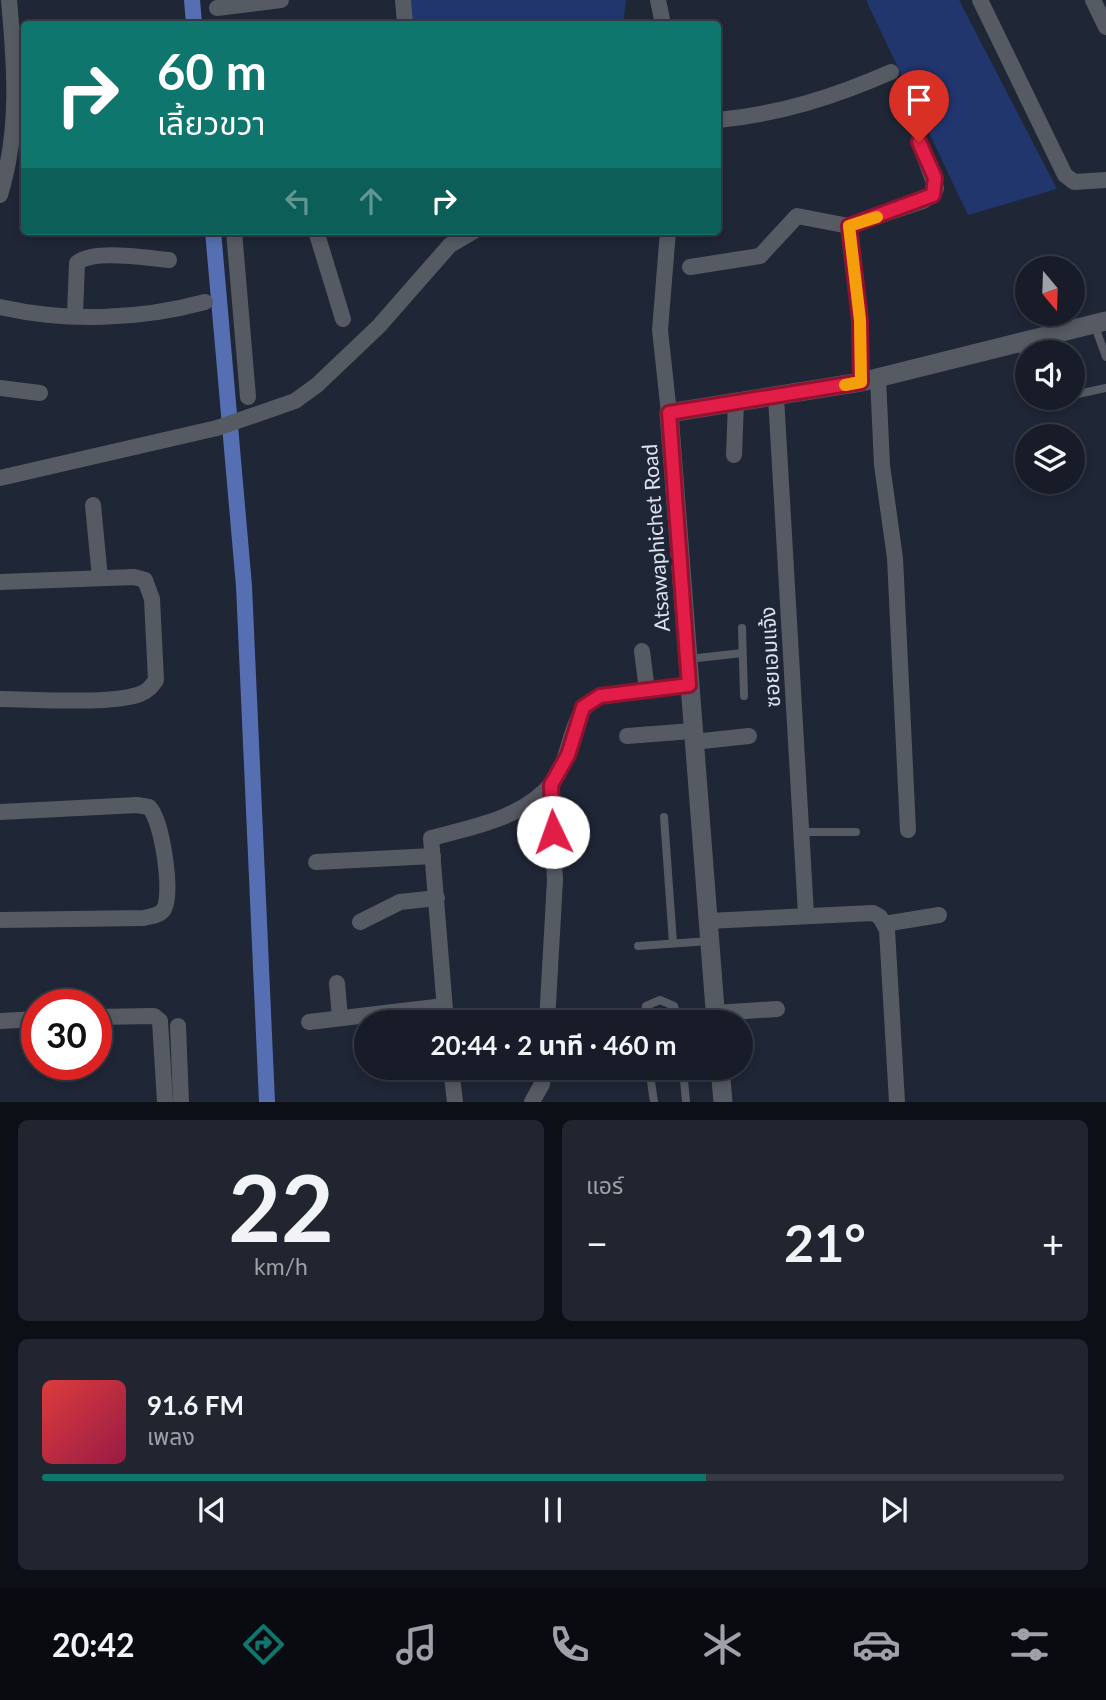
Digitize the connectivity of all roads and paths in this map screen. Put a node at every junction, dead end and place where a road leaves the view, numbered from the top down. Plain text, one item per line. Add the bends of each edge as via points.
1 (9, 0) edge
2 (281, 0) edge
3 (403, 0) edge
4 (659, 0) edge
5 (980, 0) edge
6 (1093, 0) edge
7 (217, 4) edge
8 (405, 21) edge
9 (662, 21) edge
10 (1106, 27) edge
11 (891, 72) dead end
12 (721, 120) edge
13 (19, 135) edge
14 (919, 142) dead end
15 (4, 168) edge
16 (1106, 180) edge
17 (0, 195) edge
18 (849, 226) junction
19 (234, 235) edge
20 (317, 235) edge
21 (668, 235) edge
22 (448, 238) edge
23 (169, 260) dead end
24 (690, 267) dead end
25 (205, 302) dead end
26 (0, 307) edge
27 (75, 315) junction
28 (343, 319) dead end
29 (1100, 323) edge
30 (1029, 340) edge
31 (1015, 344) edge
32 (1106, 357) edge
33 (869, 380) junction
34 (0, 387) edge
35 (1106, 388) edge
36 (1085, 392) edge
37 (40, 393) dead end
38 (248, 397) dead end
39 (776, 397) junction
40 (736, 403) junction
41 (669, 413) junction
42 (734, 455) dead end
43 (0, 478) edge
44 (93, 505) dead end
45 (100, 578) junction
46 (0, 582) edge
47 (743, 628) dead end
48 (642, 651) dead end
49 (742, 653) junction
50 (687, 659) junction
51 (689, 685) junction
52 (647, 690) junction
53 (744, 696) dead end
54 (0, 699) edge
55 (627, 736) dead end
56 (693, 736) junction
57 (749, 736) dead end
58 (551, 785) junction
59 (0, 812) edge
60 (664, 817) dead end
61 (908, 830) dead end
62 (800, 832) junction
63 (856, 832) dead end
64 (433, 856) junction
65 (316, 862) dead end
66 (437, 898) junction
67 (806, 914) junction
68 (939, 915) dead end
69 (0, 920) edge
70 (708, 921) junction
71 (360, 922) dead end
72 (884, 924) junction
73 (710, 941) junction
74 (673, 943) junction
75 (638, 946) dead end
76 (337, 983) dead end
77 (777, 1009) dead end
78 (445, 1010) edge
79 (548, 1010) edge
80 (645, 1010) edge
81 (675, 1010) edge
82 (715, 1010) edge
83 (753, 1012) edge
84 (112, 1016) edge
85 (354, 1017) edge
86 (340, 1018) junction
87 (21, 1020) edge
88 (0, 1021) edge
89 (309, 1022) dead end
90 (177, 1026) dead end
91 (452, 1080) edge
92 (541, 1080) edge
93 (651, 1080) edge
94 (684, 1080) edge
95 (721, 1080) edge
96 (165, 1101) edge
97 (181, 1101) edge
98 (455, 1101) edge
99 (533, 1101) edge
100 (654, 1101) edge
101 (686, 1101) edge
102 (723, 1101) edge
103 (897, 1101) edge

1 - 13 street
2 - 7 street
3 - 8 street
4 - 9 street
5 - 16 street via 1065,175 1074,182
6 - 10 street
11 - 12 street via 806,105
13 - 15 street
14 - 18 street via 935,178 933,195
15 - 17 street
18 - 24 street via 797,216 761,256
18 - 33 street
19 - 38 street
20 - 28 street
21 - 41 street via 662,355
22 - 43 street via 379,326 295,401 217,428
23 - 27 street via 82,258 76,263
25 - 27 street via 167,313
26 - 27 street
29 - 30 street, Atsawaphichet Road
29 - 32 lane
31 - 33 street, Atsawaphichet Road
33 - 39 street, Atsawaphichet Road
33 - 61 street via 894,542
34 - 37 street
35 - 36 lane
39 - 40 street, Atsawaphichet Road
39 - 62 street, ซอยเอมแจ้ง
40 - 41 street, Atsawaphichet Road
40 - 42 street
41 - 50 street, Atsawaphichet Road
44 - 45 street
45 - 46 street
45 - 54 street via 134,577 149,586 156,680 149,690 114,698
47 - 49 lane
48 - 52 street
49 - 50 lane
49 - 53 lane
50 - 51 street, Atsawaphichet Road
51 - 52 street
51 - 56 street, Atsawaphichet Road
52 - 58 street via 589,700
55 - 56 street
56 - 57 street
56 - 70 street, Atsawaphichet Road
58 - 64 street via 517,812 431,838
58 - 79 street via 555,880
59 - 69 street via 149,807 161,829 166,893 164,909 144,918
60 - 74 lane
62 - 63 lane
62 - 67 street, ซอยเอมแจ้ง
64 - 65 street
64 - 66 street
66 - 71 street via 400,902
66 - 78 street
67 - 70 street
67 - 72 street via 873,913
68 - 72 street
70 - 73 street, Atsawaphichet Road
72 - 103 street
73 - 74 lane
73 - 82 street, Atsawaphichet Road
74 - 75 lane
76 - 86 street
77 - 83 street
80 - 81 lane via 660,1000
84 - 96 street via 144,1014 160,1021
85 - 86 street
86 - 89 street
87 - 88 street
90 - 97 street
91 - 98 street
92 - 99 street
93 - 100 lane
94 - 101 lane
95 - 102 street

